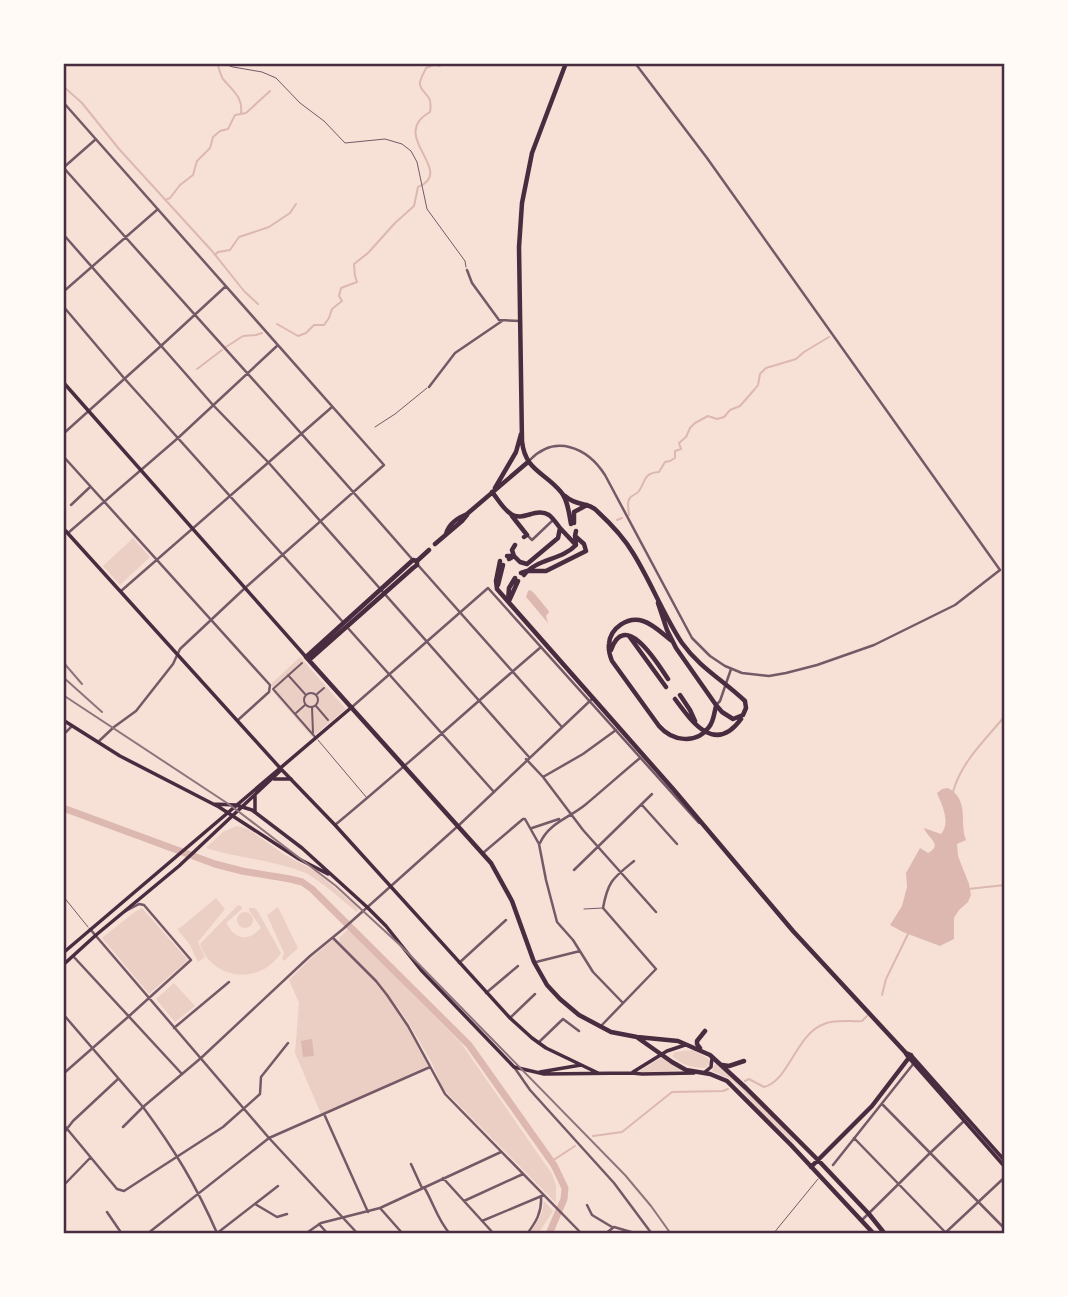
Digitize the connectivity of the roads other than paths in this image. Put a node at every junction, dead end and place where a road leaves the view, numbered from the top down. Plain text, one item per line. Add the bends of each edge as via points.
1 (221, 63) edge
2 (566, 63) edge
3 (635, 63) edge
4 (63, 102) edge
5 (96, 139) junction
6 (63, 168) edge
7 (158, 209) junction
8 (63, 234) edge
9 (126, 238) junction
10 (92, 267) junction
11 (467, 270) joint
12 (226, 286) junction
13 (63, 292) edge
14 (63, 306) edge
15 (194, 316) junction
16 (502, 321) junction
17 (520, 321) junction
18 (162, 345) junction
19 (278, 345) junction
20 (247, 375) junction
21 (124, 378) junction
22 (63, 382) edge
23 (429, 387) joint
24 (213, 405) junction
25 (332, 407) junction
26 (88, 411) junction
27 (523, 425) junction
28 (375, 427) dead end
29 (302, 433) junction
30 (63, 434) edge
31 (178, 438) junction
32 (63, 456) edge
33 (528, 461) junction
34 (268, 462) junction
35 (140, 470) junction
36 (90, 487) junction
37 (560, 491) junction
38 (353, 492) junction
39 (492, 492) junction
40 (230, 496) junction
41 (103, 502) junction
42 (71, 505) dead end
43 (588, 505) junction
44 (509, 513) junction
45 (553, 520) junction
46 (320, 522) junction
47 (63, 528) edge
48 (560, 528) junction
49 (193, 530) junction
50 (68, 533) junction
51 (526, 536) joint
52 (435, 544) dead end
53 (515, 545) dead end
54 (576, 545) junction
55 (429, 550) dead end
56 (283, 555) junction
57 (158, 561) junction
58 (416, 562) junction
59 (502, 563) dead end
60 (1005, 567) edge
61 (1000, 570) junction
62 (516, 579) dead end
63 (245, 588) junction
64 (121, 591) junction
65 (382, 593) junction
66 (508, 602) junction
67 (658, 604) junction
68 (460, 612) junction
69 (211, 620) junction
70 (346, 625) junction
71 (629, 635) junction
72 (426, 642) junction
73 (673, 642) junction
74 (542, 646) junction
75 (177, 654) junction
76 (610, 654) junction
77 (307, 659) junction
78 (731, 669) junction
79 (512, 671) junction
80 (389, 674) junction
81 (288, 675) junction
82 (668, 678) dead end
83 (725, 685) junction
84 (666, 687) dead end
85 (324, 688) dead end
86 (306, 695) junction
87 (316, 695) junction
88 (677, 697) dead end
89 (591, 699) junction
90 (478, 701) junction
91 (306, 704) junction
92 (716, 705) junction
93 (313, 706) junction
94 (352, 708) junction
95 (295, 714) junction
96 (743, 715) junction
97 (63, 720) edge
98 (237, 720) junction
99 (328, 720) dead end
100 (72, 726) junction
101 (561, 726) junction
102 (616, 730) junction
103 (704, 732) junction
104 (443, 734) junction
105 (63, 735) edge
106 (315, 736) junction
107 (98, 742) junction
108 (528, 758) junction
109 (640, 758) junction
110 (405, 766) junction
111 (281, 769) junction
112 (543, 777) junction
113 (291, 779) junction
114 (272, 780) junction
115 (494, 792) junction
116 (652, 794) dead end
117 (255, 795) junction
118 (368, 798) junction
119 (213, 804) junction
120 (642, 804) junction
121 (236, 805) junction
122 (243, 807) junction
123 (254, 811) junction
124 (227, 813) junction
125 (570, 815) junction
126 (233, 817) junction
127 (562, 818) junction
128 (335, 825) junction
129 (458, 826) junction
130 (531, 828) junction
131 (708, 831) junction
132 (539, 844) junction
133 (677, 844) dead end
134 (597, 846) junction
135 (483, 853) junction
136 (634, 861) dead end
137 (574, 870) dead end
138 (620, 873) junction
139 (333, 877) junction
140 (390, 886) junction
141 (63, 896) edge
142 (367, 907) junction
143 (603, 908) junction
144 (584, 909) dead end
145 (123, 912) junction
146 (656, 912) dead end
147 (506, 920) dead end
148 (90, 929) junction
149 (96, 935) junction
150 (332, 938) junction
151 (580, 951) junction
152 (63, 953) edge
153 (73, 956) junction
154 (534, 962) junction
155 (459, 963) junction
156 (63, 965) edge
157 (518, 966) dead end
158 (229, 982) dead end
159 (486, 993) junction
160 (535, 994) dead end
161 (149, 998) junction
162 (623, 1003) junction
163 (63, 1014) edge
164 (128, 1017) junction
165 (510, 1018) junction
166 (600, 1027) junction
167 (174, 1028) junction
168 (579, 1031) dead end
169 (705, 1031) dead end
170 (637, 1037) junction
171 (538, 1042) junction
172 (288, 1043) dead end
173 (687, 1044) junction
174 (92, 1049) junction
175 (703, 1051) junction
176 (661, 1055) junction
177 (710, 1055) junction
178 (910, 1057) junction
179 (201, 1058) junction
180 (744, 1061) dead end
181 (915, 1062) junction
182 (582, 1065) junction
183 (722, 1065) junction
184 (430, 1067) junction
185 (513, 1067) junction
186 (538, 1072) junction
187 (598, 1073) junction
188 (632, 1073) junction
189 (704, 1073) junction
190 (63, 1074) edge
191 (182, 1074) junction
192 (118, 1079) junction
193 (882, 1104) junction
194 (143, 1107) junction
195 (244, 1109) junction
196 (324, 1115) junction
197 (964, 1121) junction
198 (63, 1124) edge
199 (123, 1127) dead end
200 (68, 1129) junction
201 (63, 1134) edge
202 (270, 1138) junction
203 (855, 1138) junction
204 (501, 1152) junction
205 (930, 1153) junction
206 (91, 1156) junction
207 (178, 1156) junction
208 (818, 1160) junction
209 (1005, 1161) edge
210 (411, 1164) dead end
211 (833, 1165) dead end
212 (811, 1167) junction
213 (1005, 1167) edge
214 (523, 1174) junction
215 (820, 1176) junction
216 (1005, 1177) edge
217 (443, 1178) junction
218 (900, 1184) junction
219 (63, 1186) edge
220 (278, 1186) dead end
221 (423, 1188) junction
222 (199, 1193) junction
223 (542, 1196) junction
224 (464, 1200) junction
225 (978, 1202) junction
226 (255, 1204) junction
227 (587, 1205) dead end
228 (380, 1208) junction
229 (107, 1212) dead end
230 (368, 1212) junction
231 (869, 1213) junction
232 (287, 1214) dead end
233 (344, 1218) junction
234 (862, 1220) junction
235 (482, 1221) junction
236 (319, 1224) junction
237 (611, 1228) junction
238 (1005, 1230) edge
239 (217, 1233) edge
240 (122, 1234) edge
241 (146, 1234) edge
242 (305, 1234) edge
243 (328, 1234) edge
244 (358, 1234) edge
245 (403, 1234) edge
246 (450, 1234) edge
247 (494, 1234) edge
248 (527, 1234) edge
249 (582, 1234) edge
250 (605, 1234) edge
251 (638, 1234) edge
252 (652, 1234) edge
253 (773, 1234) edge
254 (874, 1234) edge
255 (885, 1234) edge
256 (945, 1234) edge

1 - 11 lane via 276,78 345,143 385,139 411,151 427,209
2 - 17 highway via 532,153 523,196
3 - 61 street
4 - 5 street
5 - 6 street
5 - 7 street
6 - 9 street
7 - 9 street
7 - 12 street
8 - 10 street
9 - 10 street
9 - 15 street
10 - 13 street
10 - 18 street
11 - 16 street
12 - 15 street
12 - 19 street
14 - 21 street
15 - 18 street
15 - 20 street
16 - 17 street
16 - 23 street via 455,353
17 - 27 highway
18 - 21 street
18 - 24 street
19 - 20 street
19 - 25 street
20 - 24 street
20 - 29 street
21 - 26 street
21 - 31 street
22 - 26 main road
23 - 28 lane
24 - 31 street
24 - 34 street
25 - 29 street
25 - 38 street via 384,465
26 - 30 street
26 - 35 main road
27 - 33 highway
27 - 39 highway via 516,452
29 - 34 street
29 - 38 street
31 - 35 street
31 - 40 street
32 - 36 street
33 - 37 highway
33 - 39 highway
33 - 78 street via 544,448 560,446 576,449 594,461 692,638
34 - 40 street
34 - 46 street
35 - 41 street
35 - 49 main road
36 - 41 street
36 - 42 street
37 - 43 highway via 573,502
37 - 43 highway via 573,523 574,512
38 - 46 street
38 - 58 street
39 - 44 highway
39 - 52 highway via 457,518
40 - 49 street
40 - 56 street
41 - 50 street
41 - 57 street
43 - 67 highway via 629,547
44 - 45 highway via 518,517 538,512
44 - 51 highway
45 - 48 highway
45 - 51 street via 532,540
46 - 56 street
46 - 65 street
47 - 50 main road
48 - 53 highway via 558,538 532,561 523,564 510,557
48 - 54 highway
49 - 57 street
49 - 63 main road
50 - 64 main road
54 - 54 highway via 575,533 586,551 546,571 524,573
55 - 58 highway
56 - 63 street
56 - 70 street
57 - 64 street
57 - 69 street
58 - 65 highway
58 - 68 street
59 - 66 highway via 497,589
60 - 61 street
61 - 78 street via 955,605 859,652 769,676
62 - 66 highway
63 - 69 street
63 - 77 main road
64 - 75 main road
65 - 70 highway
65 - 72 street
66 - 89 highway
67 - 73 highway
67 - 83 highway via 697,662
68 - 72 street
68 - 74 street via 488,588
68 - 79 street
69 - 75 street
69 - 98 street via 270,690
70 - 77 highway
70 - 80 street
71 - 76 highway via 617,640
71 - 82 highway via 643,644
71 - 84 highway
72 - 80 street
72 - 90 street
73 - 76 highway via 646,622 628,621 611,636
73 - 92 highway
74 - 79 street
74 - 89 street
75 - 98 main road
75 - 107 street via 136,711
76 - 103 highway via 665,733 682,740
77 - 81 street
77 - 94 highway
78 - 83 street
79 - 90 street
79 - 101 street
80 - 94 street
80 - 104 street
81 - 86 street
81 - 95 street via 273,689
83 - 92 street
83 - 96 highway via 745,701
85 - 87 street
86 - 87 street
86 - 91 street
87 - 93 street
88 - 103 highway
89 - 101 street
89 - 102 street
89 - 131 highway
90 - 104 street
90 - 108 street
91 - 93 street
91 - 95 street
92 - 96 highway via 733,719
92 - 103 highway
93 - 99 street
93 - 106 street
94 - 106 main road
94 - 110 highway
95 - 106 street
96 - 103 highway via 722,734
97 - 100 main road
98 - 111 main road
100 - 105 street
100 - 107 main road
101 - 108 street
102 - 109 street
102 - 112 street
104 - 110 street
104 - 115 street
106 - 111 main road
106 - 118 lane
107 - 119 main road
108 - 112 street
108 - 115 street
109 - 125 street
109 - 131 street
110 - 118 street
110 - 129 highway
111 - 113 main road
111 - 114 main road
111 - 121 main road
112 - 125 street
113 - 114 main road
113 - 128 main road
114 - 117 main road
115 - 129 street
116 - 120 street
117 - 122 main road
117 - 123 main road
118 - 128 street
119 - 121 main road
119 - 124 main road
120 - 133 street
120 - 134 street
121 - 122 main road
121 - 124 main road
122 - 123 main road
122 - 126 main road
123 - 139 main road
124 - 126 main road
124 - 148 main road
125 - 127 street
125 - 134 street
126 - 139 main road
126 - 145 main road
127 - 130 street
127 - 132 street
128 - 140 main road
129 - 135 highway
129 - 140 street
130 - 132 street
130 - 135 street via 523,819
131 - 178 highway
132 - 151 street via 557,922
134 - 137 street
134 - 138 street
135 - 154 highway via 512,901
136 - 138 street
138 - 143 street via 608,886
138 - 146 street
139 - 142 main road
140 - 142 street
140 - 155 main road
141 - 148 lane
142 - 150 street
142 - 185 main road
143 - 144 lane
143 - 162 street via 656,969
145 - 149 main road
145 - 161 street via 144,905 191,960
147 - 155 street
148 - 149 street
148 - 152 main road
149 - 153 main road
149 - 161 street
150 - 179 street
150 - 184 street via 387,995
151 - 154 street
151 - 162 street
153 - 156 main road
153 - 164 street
154 - 166 highway via 560,999
155 - 159 main road
157 - 159 street
158 - 167 street
159 - 165 main road
160 - 165 street
161 - 164 street
161 - 167 street
162 - 166 street
163 - 174 street
164 - 174 street
164 - 191 street
165 - 171 main road
166 - 170 highway
167 - 179 street
168 - 171 street via 562,1019
169 - 175 highway via 697,1041
170 - 173 highway
170 - 176 highway
171 - 182 main road
172 - 195 street via 261,1077 260,1094
173 - 175 highway
173 - 176 main road
174 - 190 street
174 - 192 street
175 - 177 highway
176 - 188 main road
176 - 189 highway via 686,1070
177 - 183 highway
177 - 189 main road via 711,1067
178 - 181 main road
178 - 208 highway via 872,1106
179 - 191 street
179 - 195 street
180 - 183 highway
181 - 193 street
181 - 197 main road
181 - 209 main road
182 - 186 main road
182 - 187 main road
183 - 208 highway
184 - 196 street
184 - 204 street via 445,1094
185 - 186 main road
185 - 252 street
186 - 187 main road
187 - 188 main road
188 - 189 main road
189 - 212 highway via 727,1081
191 - 194 street
192 - 194 street
192 - 200 street
193 - 203 street
193 - 205 street
194 - 199 street
194 - 207 street
195 - 202 street
195 - 207 street
196 - 202 street
196 - 230 street
197 - 205 street
197 - 213 main road
198 - 200 street
200 - 201 street
200 - 206 street
202 - 222 street
202 - 233 street
203 - 211 street
203 - 218 street
204 - 214 street
204 - 217 street
205 - 218 street
205 - 225 street
206 - 207 street via 121,1191
206 - 219 street
207 - 222 street
208 - 212 highway
208 - 231 highway
210 - 221 street
212 - 215 highway
214 - 223 street
214 - 224 street
215 - 234 highway
215 - 253 lane
216 - 225 street
217 - 221 street
217 - 224 street
218 - 231 street
218 - 256 street
220 - 226 street
221 - 228 street
221 - 246 street
222 - 239 street
222 - 241 street
223 - 235 street
223 - 248 street via 539,1216
223 - 249 street
224 - 235 street
225 - 238 street
225 - 256 street
226 - 232 street via 277,1217
226 - 239 street
227 - 237 street
228 - 230 street
228 - 245 street
229 - 240 street
230 - 233 street
231 - 234 street
231 - 255 highway
233 - 236 street
233 - 244 street
234 - 254 highway
235 - 247 street
236 - 242 street
236 - 243 street
237 - 250 street
237 - 251 street

